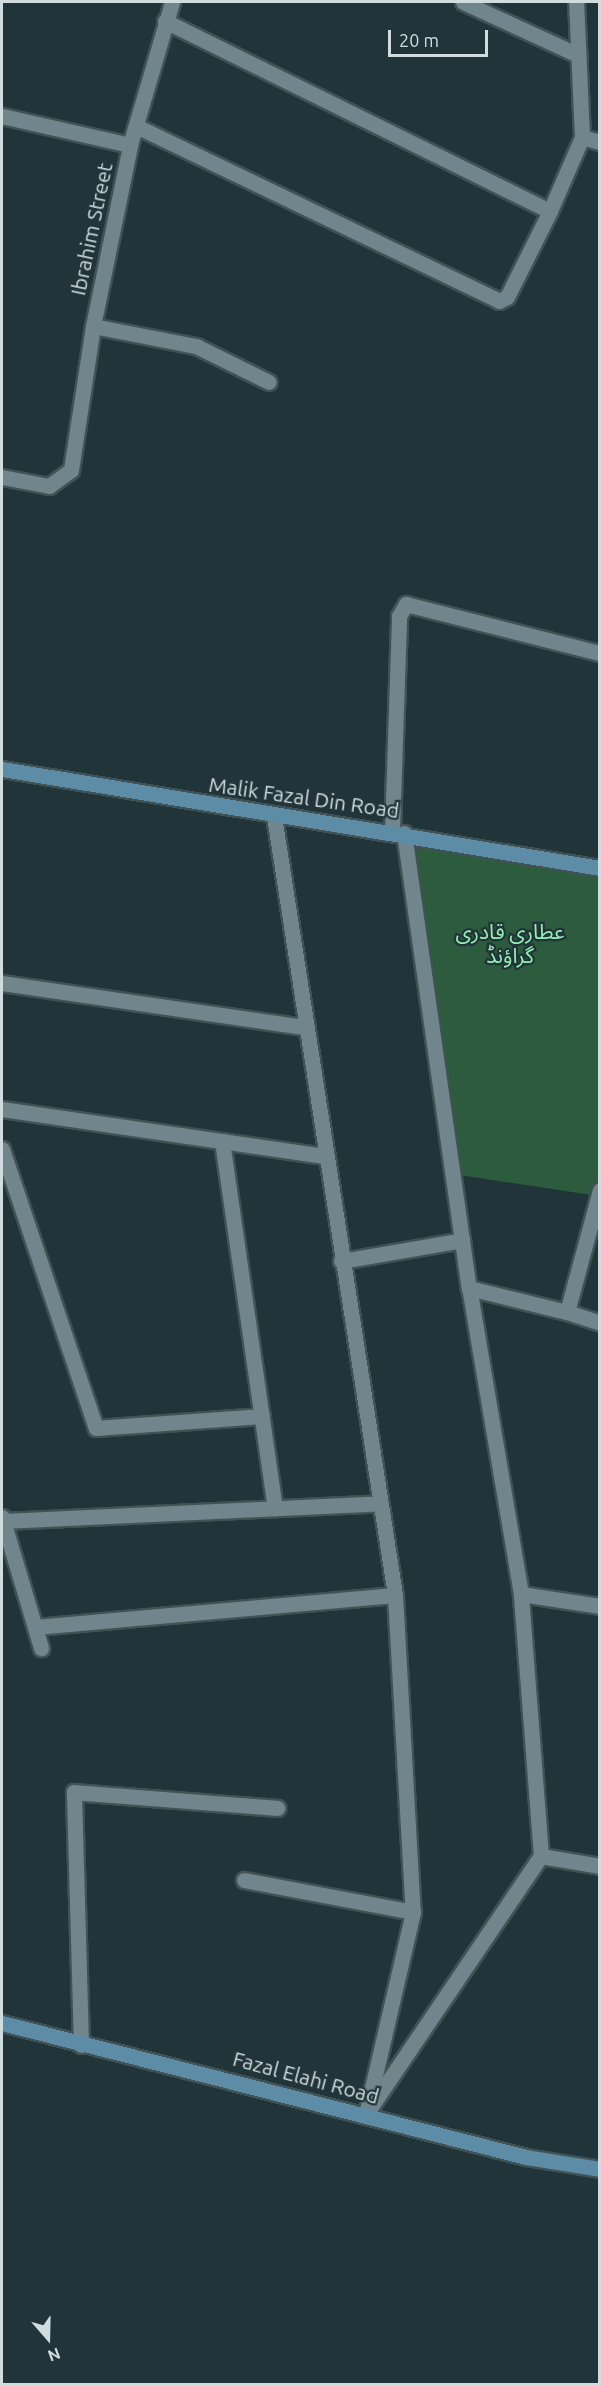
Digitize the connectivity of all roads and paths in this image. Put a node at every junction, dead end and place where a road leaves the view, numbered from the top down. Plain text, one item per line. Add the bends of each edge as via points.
1 (172, 2) edge
2 (463, 2) edge
3 (576, 2) edge
4 (165, 21) junction
5 (578, 55) junction
6 (2, 116) edge
7 (136, 126) junction
8 (582, 137) junction
9 (600, 142) edge
10 (130, 145) junction
11 (550, 211) junction
12 (93, 326) junction
13 (269, 382) dead end
14 (2, 477) edge
15 (600, 653) edge
16 (2, 769) edge
17 (274, 816) junction
18 (398, 832) junction
19 (600, 868) edge
20 (2, 982) edge
21 (305, 1027) junction
22 (2, 1109) edge
23 (222, 1141) junction
24 (2, 1149) edge
25 (324, 1156) junction
26 (600, 1190) edge
27 (462, 1240) junction
28 (341, 1261) junction
29 (469, 1288) junction
30 (567, 1312) junction
31 (600, 1323) edge
32 (262, 1416) junction
33 (380, 1503) junction
34 (274, 1508) junction
35 (2, 1519) edge
36 (521, 1594) junction
37 (395, 1595) junction
38 (600, 1606) edge
39 (35, 1627) junction
40 (42, 1648) dead end
41 (277, 1808) dead end
42 (541, 1856) junction
43 (600, 1866) edge
44 (244, 1880) dead end
45 (412, 1912) junction
46 (2, 2024) edge
47 (81, 2044) junction
48 (366, 2114) junction
49 (600, 2169) edge

1 - 4 street, Ibrahim Street
2 - 5 street
3 - 5 street
4 - 7 street, Ibrahim Street
4 - 11 street
5 - 8 street
6 - 10 street
7 - 10 street, Ibrahim Street
7 - 11 street via 499,301 507,297
8 - 9 street
8 - 11 street
10 - 12 street, Ibrahim Street
12 - 13 street via 196,346
12 - 14 street, Ibrahim Street via 71,470 50,486
15 - 18 street via 406,604 399,616
16 - 17 street, Malik Fazal Din Road
17 - 18 street, Malik Fazal Din Road
17 - 21 street
18 - 19 street, Malik Fazal Din Road
18 - 27 street
20 - 21 street
21 - 25 street
22 - 23 street
23 - 25 street
23 - 32 street
24 - 32 street via 96,1428
25 - 28 street
26 - 30 street
27 - 28 street
27 - 29 street
28 - 33 street
29 - 30 street
29 - 36 street
30 - 31 street
32 - 34 street
33 - 34 street
33 - 37 street
34 - 35 street
35 - 39 street
36 - 38 street
36 - 42 street
37 - 39 street
37 - 45 street
39 - 40 street
41 - 47 street via 74,1792
42 - 43 street
42 - 48 street
44 - 45 street
45 - 48 street
46 - 47 street, Fazal Elahi Road
47 - 48 street, Fazal Elahi Road
48 - 49 street, Fazal Elahi Road via 526,2157

